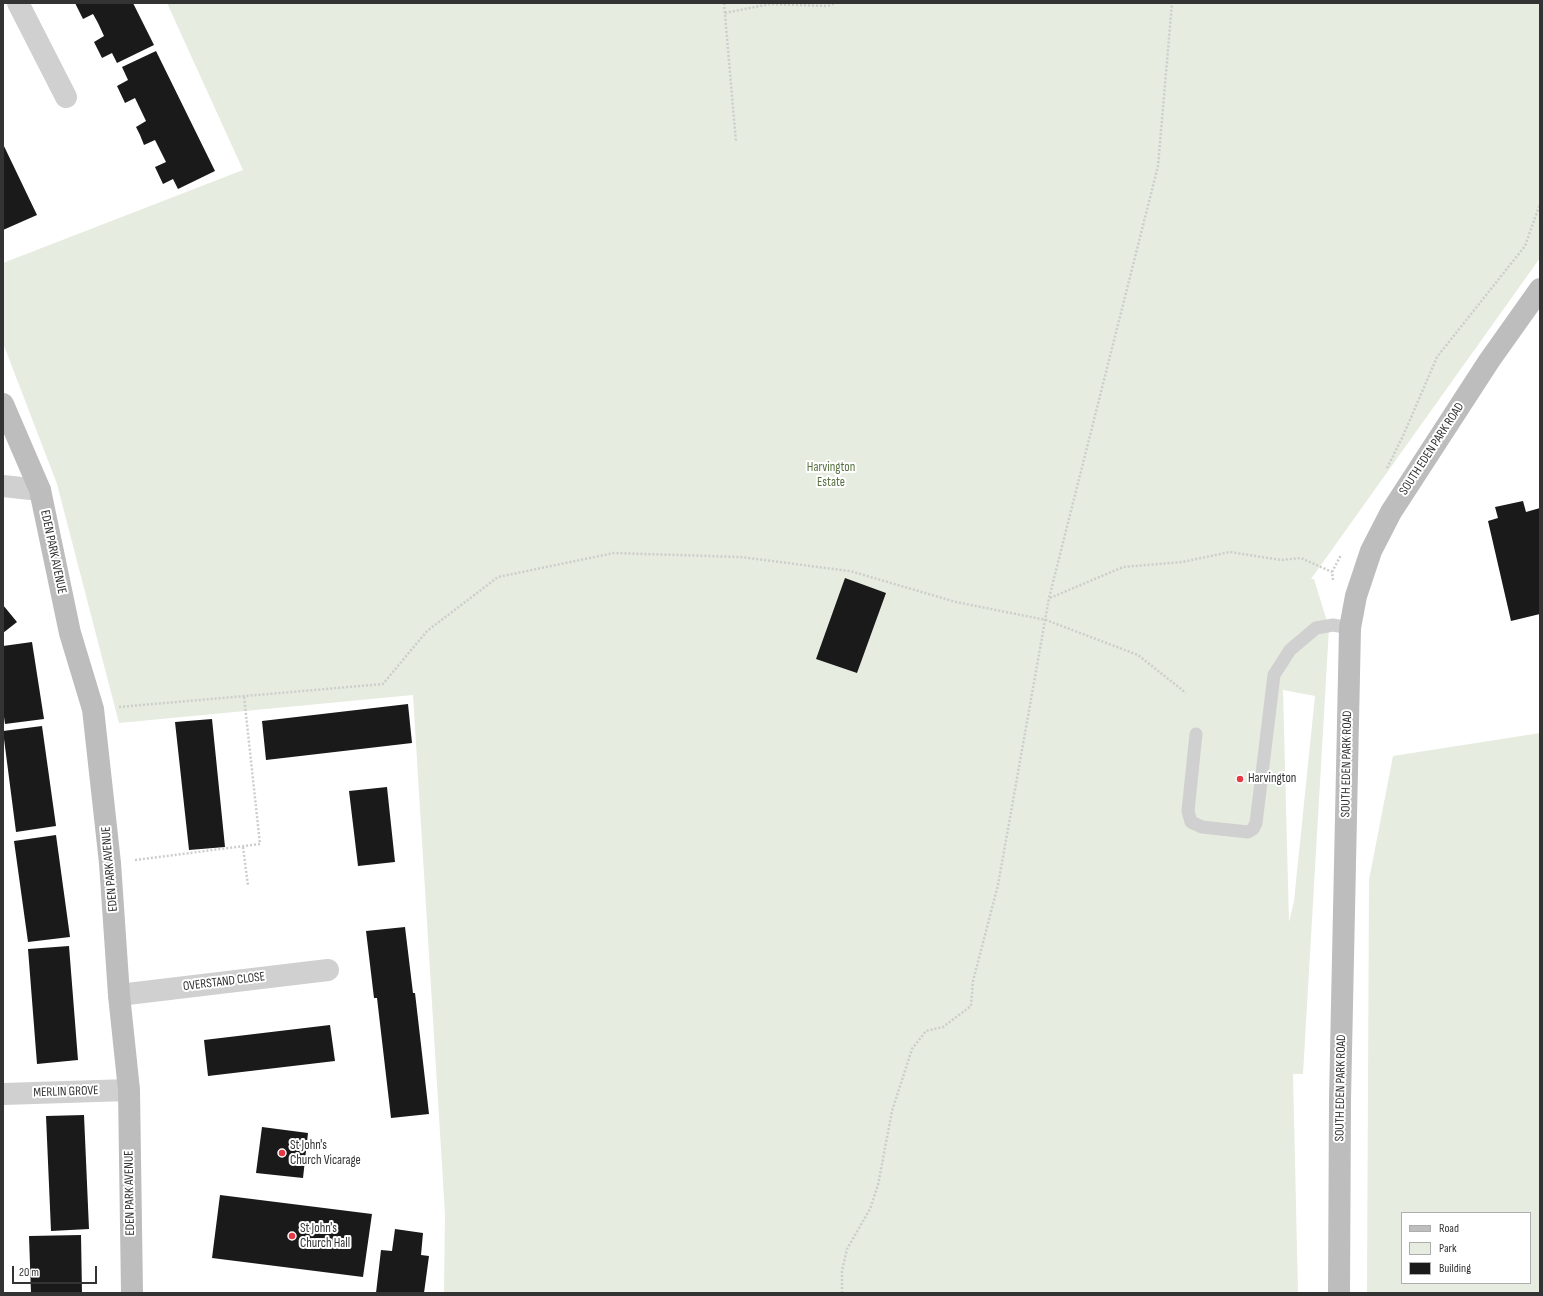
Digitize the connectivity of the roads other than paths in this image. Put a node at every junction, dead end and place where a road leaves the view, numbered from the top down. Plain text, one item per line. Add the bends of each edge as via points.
1 (18, 3) edge
2 (66, 97) dead end
3 (1540, 289) edge
4 (3, 404) edge
5 (3, 486) edge
6 (40, 490) junction
7 (1350, 628) junction
8 (1196, 734) dead end
9 (328, 970) dead end
10 (119, 995) junction
11 (129, 1090) junction
12 (3, 1094) edge
13 (132, 1293) edge
14 (1340, 1293) edge

1 - 2 street
3 - 7 main road, SOUTH EDEN PARK ROAD via 1380,530 1363,571
4 - 6 main road, EDEN PARK AVENUE
5 - 6 street
6 - 10 main road, EDEN PARK AVENUE via 70,633 93,709 110,863
7 - 8 lane via 1333,625 1316,628 1290,650 1274,675 1256,823 1248,832 1202,827 1191,822 1188,811
7 - 14 main road, SOUTH EDEN PARK ROAD via 1340,1099
9 - 10 street, OVERSTAND CLOSE
10 - 11 main road, EDEN PARK AVENUE
11 - 12 street, MERLIN GROVE
11 - 13 main road, EDEN PARK AVENUE

